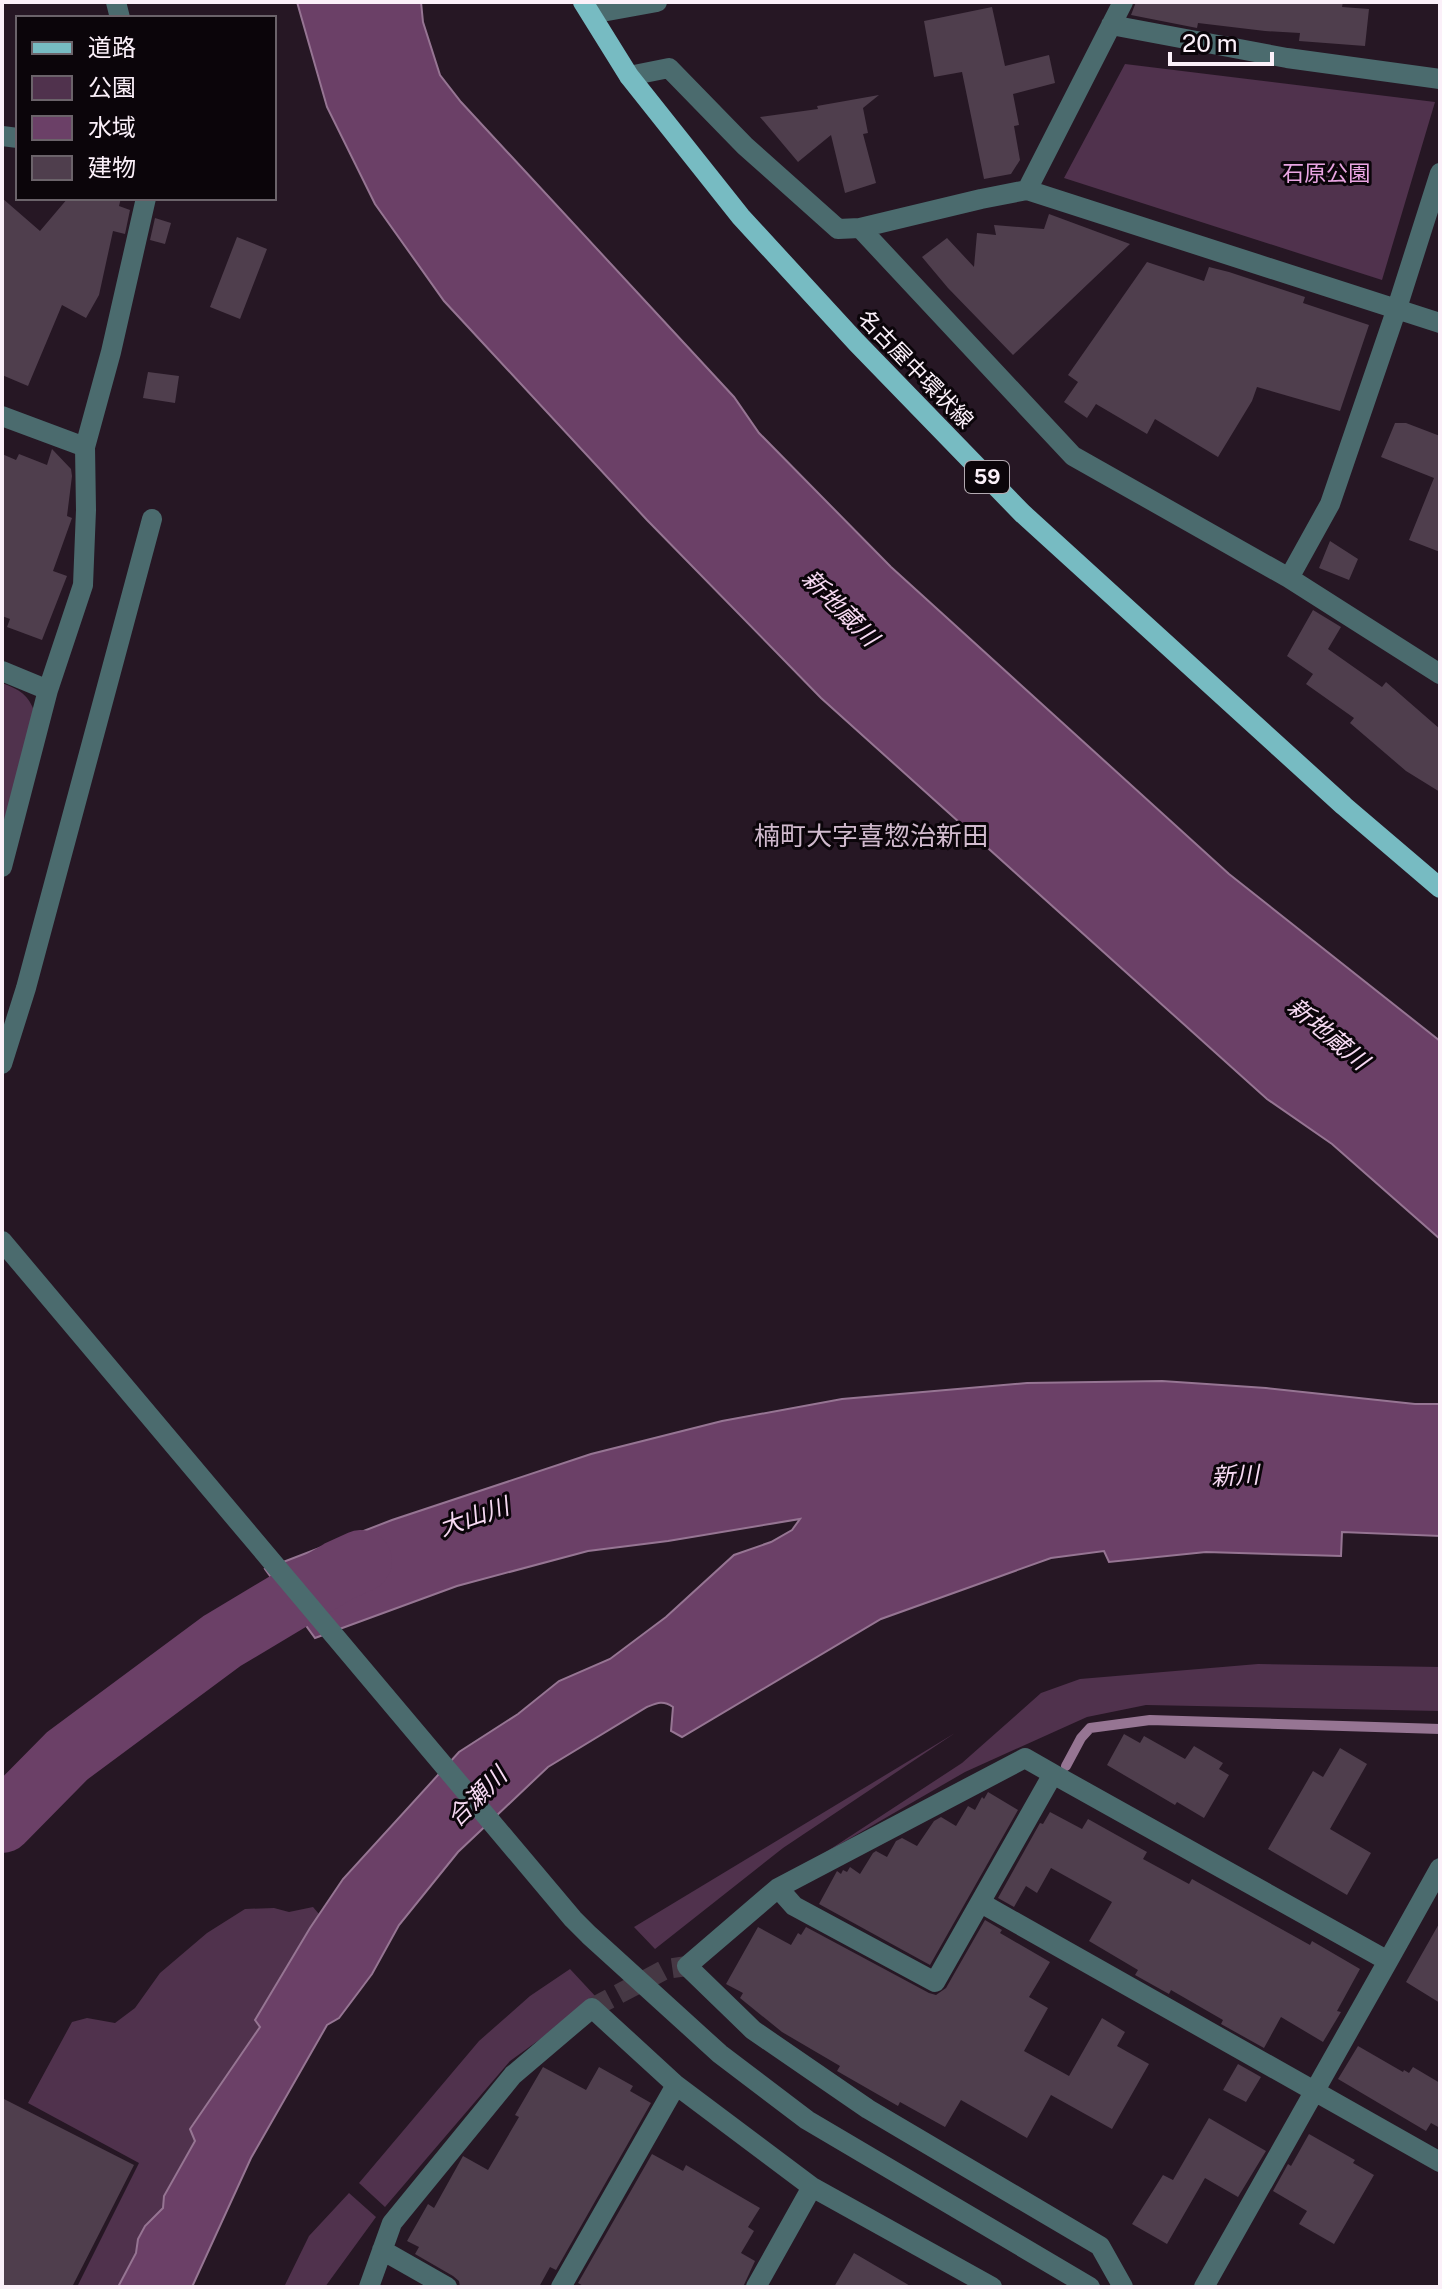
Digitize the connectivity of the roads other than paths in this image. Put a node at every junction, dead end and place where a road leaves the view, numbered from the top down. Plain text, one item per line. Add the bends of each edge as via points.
1 (657, 2) edge
2 (1123, 2) edge
3 (587, 8) edge
4 (1111, 25) junction
5 (629, 76) junction
6 (1440, 79) edge
7 (1440, 173) edge
8 (1027, 190) junction
9 (146, 200) edge
10 (860, 228) junction
11 (1397, 308) junction
12 (1440, 323) edge
13 (2, 416) edge
14 (85, 447) junction
15 (152, 519) dead end
16 (1289, 578) junction
17 (2, 671) edge
18 (1440, 674) edge
19 (48, 690) junction
20 (2, 867) edge
21 (1440, 888) edge
22 (2, 1064) edge
23 (2, 1241) edge
24 (1053, 1774) junction
25 (1440, 1868) edge
26 (778, 1888) junction
27 (981, 1903) junction
28 (1388, 1961) junction
29 (676, 2085) junction
30 (1316, 2092) junction
31 (1440, 2162) edge
32 (812, 2187) junction
33 (382, 2250) junction
34 (369, 2287) edge
35 (447, 2287) edge
36 (561, 2287) edge
37 (756, 2287) edge
38 (992, 2287) edge
39 (1090, 2287) edge
40 (1123, 2287) edge
41 (1204, 2287) edge

1 - 3 street
2 - 4 street
3 - 5 main road, 名古屋中環状線 / 59
4 - 6 street via 1287,58
4 - 8 street
5 - 10 street via 669,68 745,146 838,229
5 - 21 main road, 名古屋中環状線 / 59 via 741,217 1022,513
7 - 11 street
8 - 10 street
8 - 11 street
9 - 14 street
10 - 16 street via 1073,456
11 - 12 street
11 - 16 street via 1330,504
13 - 14 street
14 - 19 street via 83,585
15 - 22 street
16 - 18 street
17 - 19 street
19 - 20 street
23 - 39 street via 573,1919 720,2054 807,2120
24 - 26 street via 1025,1758
24 - 27 street
24 - 28 street
25 - 28 street
26 - 27 street via 794,1906 935,1982
26 - 40 street via 687,1966 753,2030 868,2109 1100,2246
27 - 30 street
28 - 30 street
29 - 32 street
29 - 33 street via 592,2008 513,2075 392,2223
29 - 36 street
30 - 31 street
30 - 41 street
32 - 37 street
32 - 38 street
33 - 34 street
33 - 35 street

